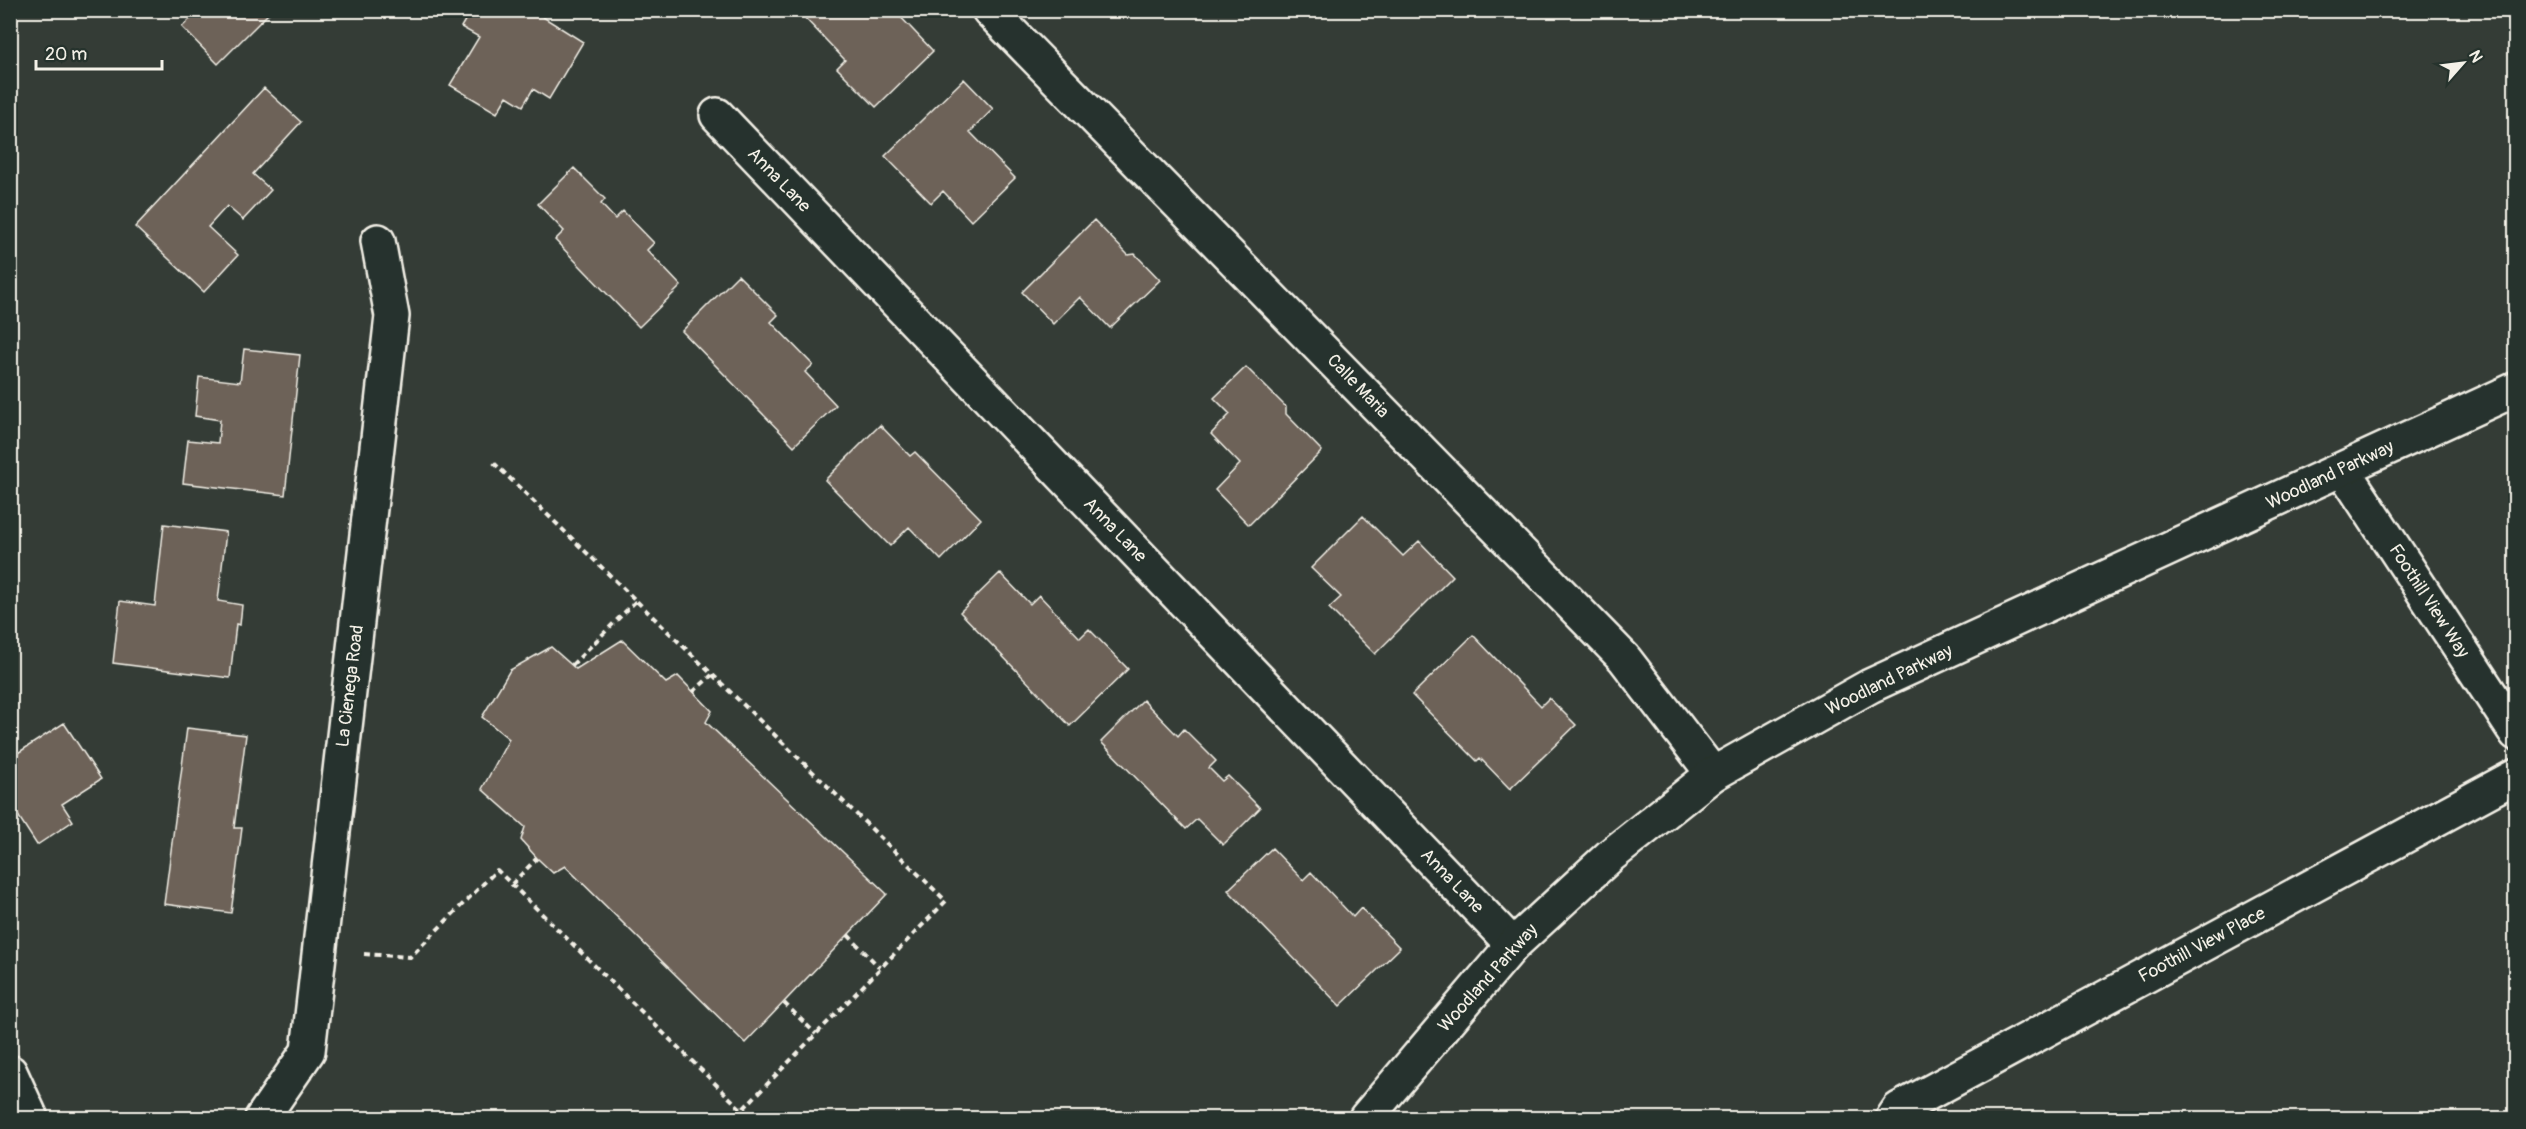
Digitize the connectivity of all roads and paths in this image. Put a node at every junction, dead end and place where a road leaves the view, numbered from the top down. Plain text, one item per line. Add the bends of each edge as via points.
1 (989, 10) edge
2 (717, 115) dead end
3 (378, 240) dead end
4 (2516, 388) edge
5 (492, 461) dead end
6 (2343, 470) junction
7 (636, 601) junction
8 (572, 665) dead end
9 (712, 675) junction
10 (693, 692) dead end
11 (2516, 733) edge
12 (1713, 774) junction
13 (2516, 776) edge
14 (537, 858) dead end
15 (512, 884) junction
16 (848, 935) dead end
17 (1513, 945) junction
18 (364, 954) dead end
19 (880, 968) junction
20 (784, 1003) dead end
21 (816, 1034) junction
22 (10, 1072) edge
23 (31, 1119) edge
24 (262, 1119) edge
25 (1366, 1119) edge
26 (1893, 1119) edge

1 - 12 street, Calle Maria via 1624,658
2 - 17 street, Anna Lane
3 - 24 street, La Cienega Road via 392,316 309,1051
4 - 6 street, Woodland Parkway
5 - 7 path
6 - 11 street, Foothill View Way
6 - 12 street, Woodland Parkway via 1870,686
7 - 8 path
7 - 9 path
9 - 10 path
9 - 19 path via 946,901
12 - 17 street, Woodland Parkway via 1610,856
13 - 26 street, Foothill View Place via 1899,1108
14 - 15 path
15 - 18 path via 497,870 410,957
15 - 21 path via 742,1110
16 - 19 path
17 - 25 street, Woodland Parkway
19 - 21 path
20 - 21 path
22 - 23 street

